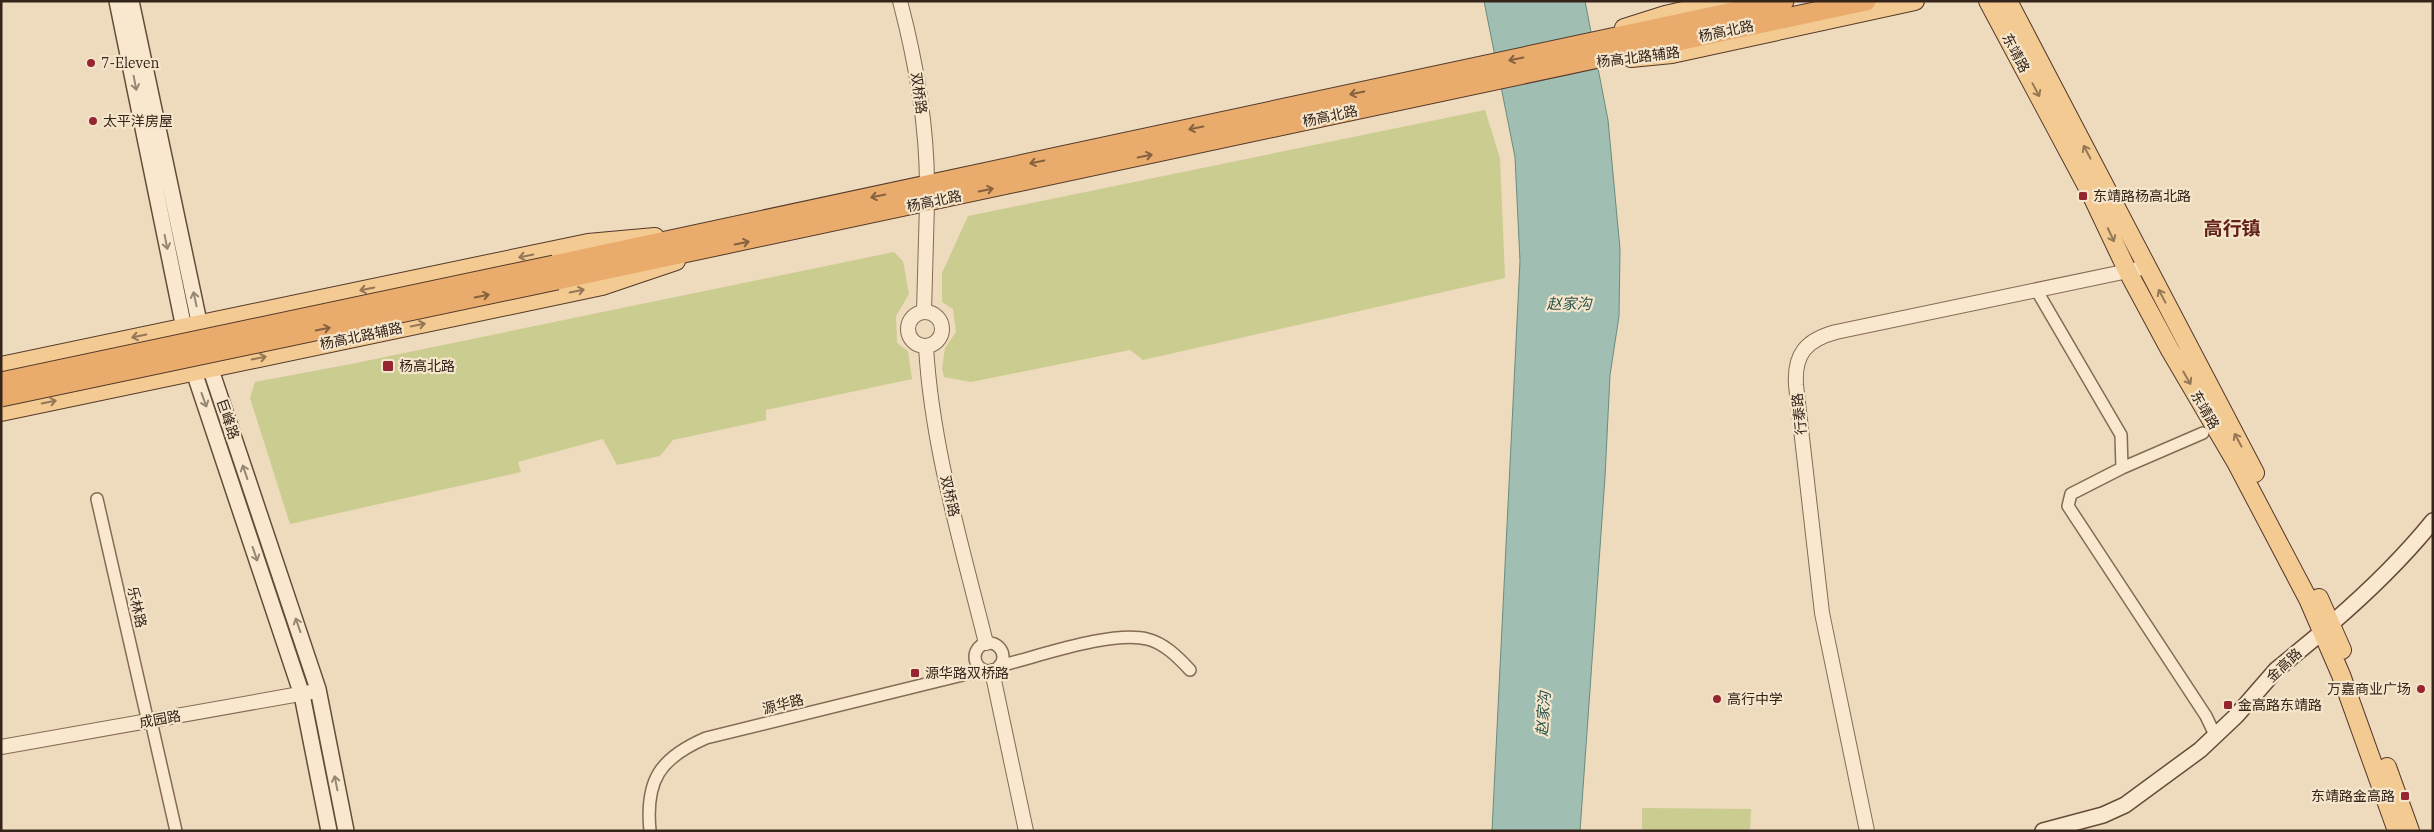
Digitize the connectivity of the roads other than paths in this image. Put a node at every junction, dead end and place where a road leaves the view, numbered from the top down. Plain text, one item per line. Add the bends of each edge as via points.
1 (117, 1) edge
2 (131, 1) edge
3 (900, 1) edge
4 (1728, 1) edge
5 (1784, 1) edge
6 (1866, 1) edge
7 (1915, 1) edge
8 (1988, 1) edge
9 (2008, 1) edge
10 (1565, 57) junction
11 (927, 194) junction
12 (715, 240) junction
13 (2147, 267) junction
14 (2128, 272) junction
15 (556, 273) junction
16 (2037, 291) junction
17 (924, 312) junction
18 (192, 325) junction
19 (926, 347) junction
20 (1, 366) edge
21 (202, 370) junction
22 (1, 382) edge
23 (1, 397) edge
24 (1, 412) edge
25 (2203, 433) dead end
26 (2122, 468) junction
27 (98, 499) dead end
28 (2433, 521) edge
29 (2327, 628) junction
30 (986, 643) junction
31 (992, 669) junction
32 (1190, 670) dead end
33 (318, 689) junction
34 (302, 695) junction
35 (150, 721) junction
36 (2215, 735) junction
37 (1, 746) edge
38 (176, 831) edge
39 (329, 831) edge
40 (346, 831) edge
41 (650, 831) edge
42 (1026, 831) edge
43 (1867, 831) edge
44 (2044, 831) edge
45 (2397, 831) edge
46 (2410, 831) edge

1 -> 18 main road, 巨峰路
18 -> 2 main road, 巨峰路
3 - 11 street, 双桥路 via 922,106
4 - 10 main road, 杨高北路辅路 via 1665,15
5 - 10 highway, 杨高北路
6 - 10 highway, 杨高北路
7 - 10 main road, 杨高北路辅路 via 1672,54
8 -> 14 main road, 东靖路 via 2090,192
13 -> 9 main road, 东靖路
10 - 11 highway, 杨高北路
11 - 12 highway, 杨高北路
11 - 17 street, 双桥路
12 - 15 highway, 杨高北路
12 -> 18 main road via 588,243
21 -> 12 main road, 杨高北路辅路 via 602,286
13 - 14 street, 行泰路
29 -> 13 main road, 东靖路
14 - 16 street, 行泰路
14 -> 29 main road, 东靖路
15 - 22 highway, 杨高北路, bridge
23 -> 15 highway, 杨高北路, bridge
16 - 26 street via 2121,435
16 - 43 street, 行泰路 via 1824,335 1813,340 1798,359 1796,385 1817,575 1834,680
17 - 19 street via 938,318 942,328 936,343
17 - 19 street via 910,320 908,330 911,340
18 -> 20 main road
18 - 21 main road, 巨峰路
19 - 30 street, 双桥路 via 930,397 940,451
24 -> 21 main road, 杨高北路辅路
33 -> 21 main road, 巨峰路
21 -> 34 main road, 巨峰路
25 - 26 street
26 - 36 street via 2072,494 2068,506 2206,716
27 - 35 street, 乐林路
28 - 29 main road, 金高路 via 2361,598
29 - 36 main road, 金高路 via 2276,670
29 - 45 main road, 东靖路
29 - 46 main road, 东靖路
30 - 31 street via 1001,650 1003,658
30 - 31 street via 978,648 975,656 977,664
31 - 32 street, 源华路 via 1112,637 1132,636 1149,639 1162,646
31 - 41 street, 源华路 via 706,738 686,747 668,759 656,776 648,813
31 - 42 street
33 - 34 street, 成园路
40 -> 33 main road, 巨峰路
34 - 35 street, 成园路
34 - 39 main road, 巨峰路
35 - 37 street, 成园路
35 - 38 street, 乐林路
36 - 44 main road, 金高路 via 2200,750 2125,804 2103,815

